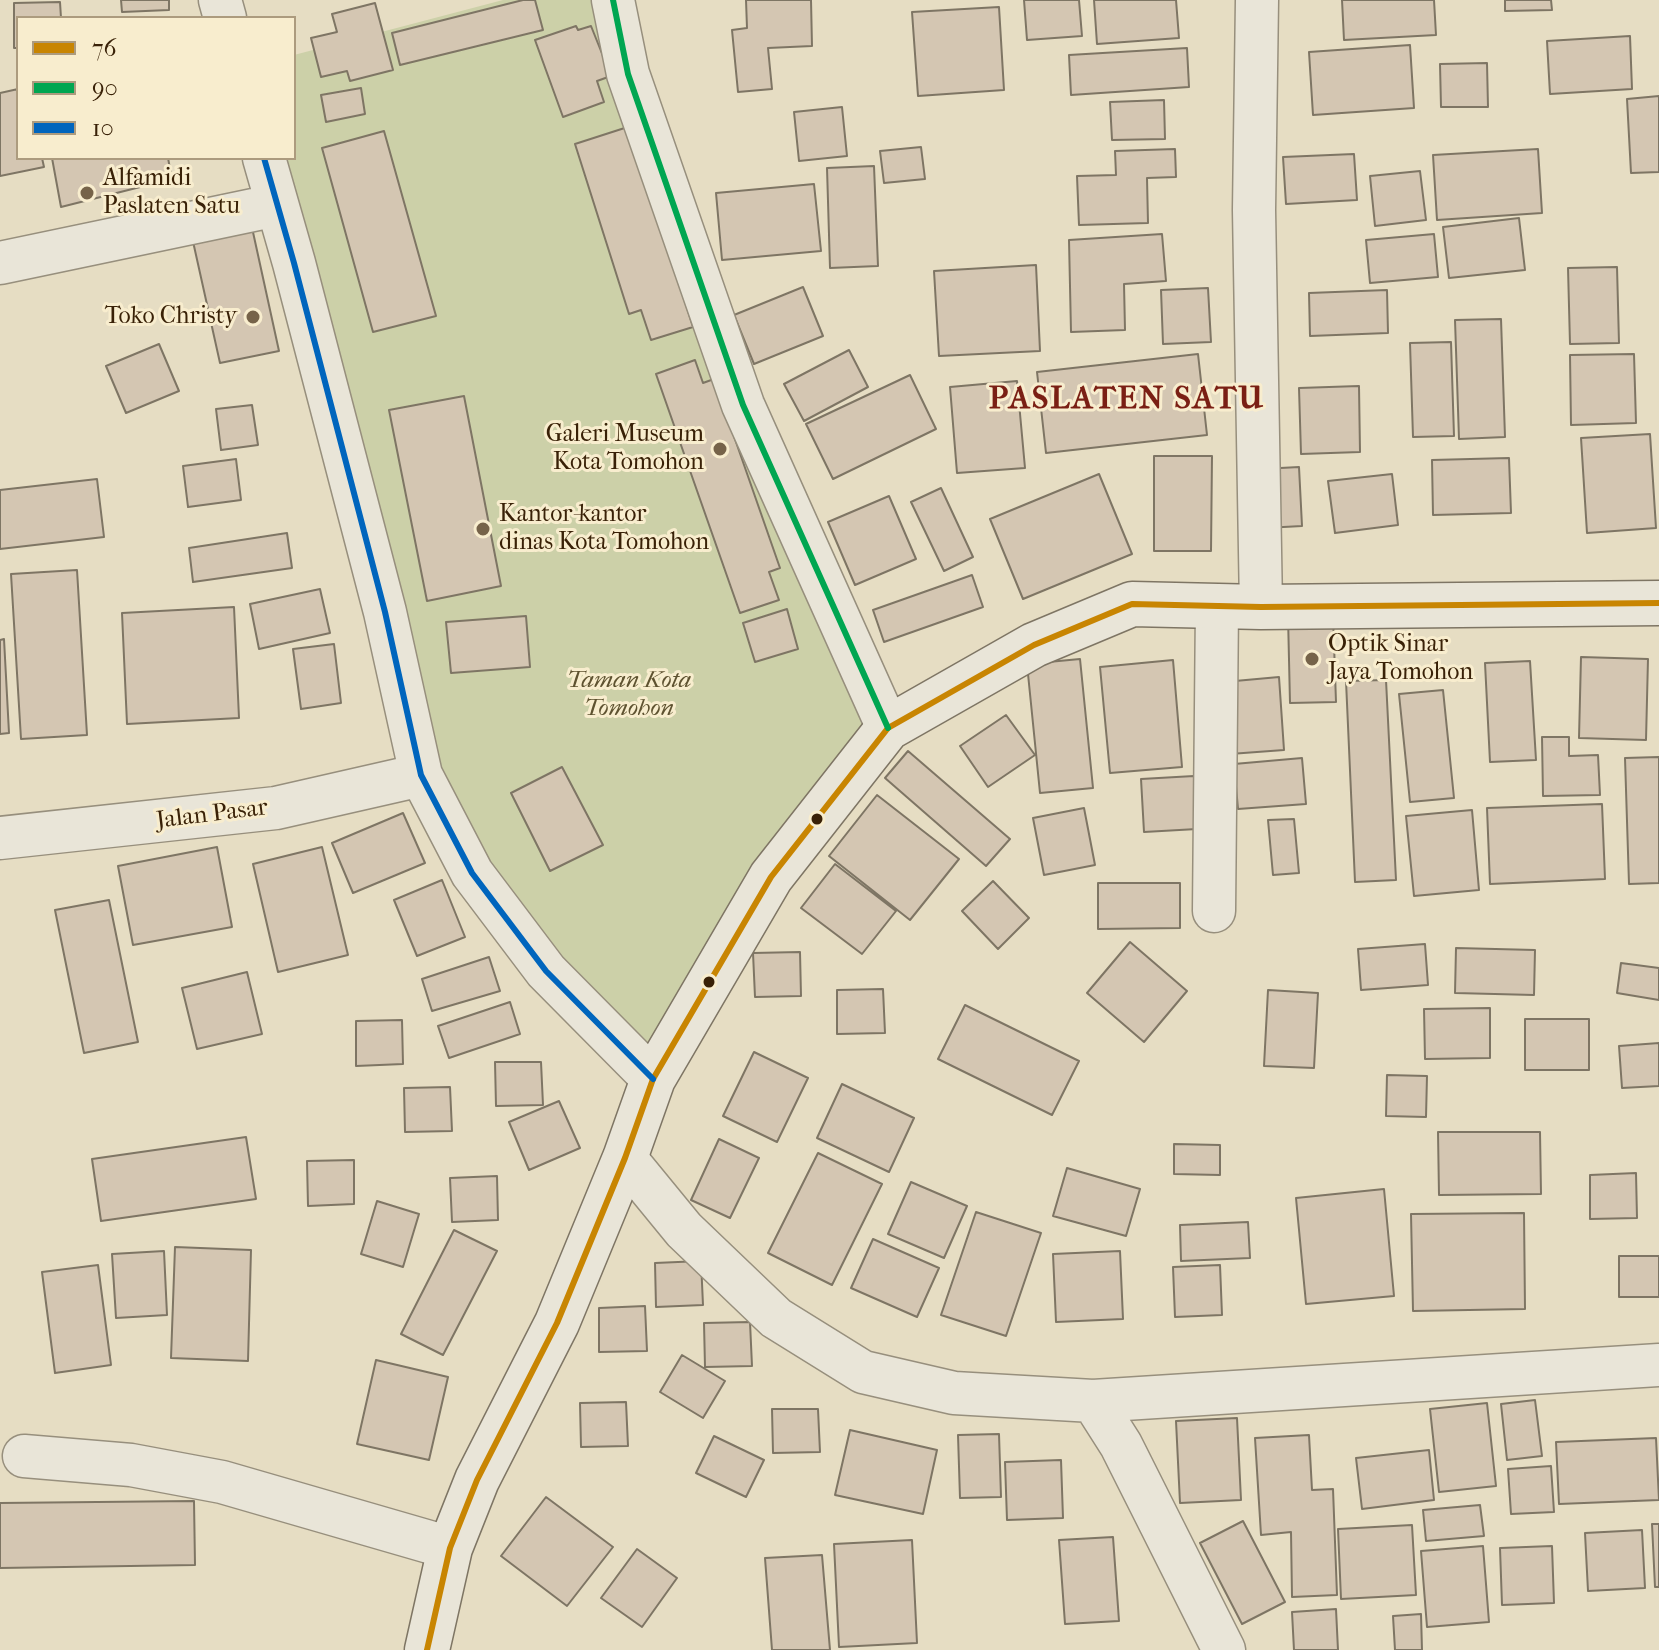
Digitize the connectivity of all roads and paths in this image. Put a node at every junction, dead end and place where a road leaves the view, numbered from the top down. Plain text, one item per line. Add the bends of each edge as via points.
1 (613, 0) edge
2 (1257, 0) edge
3 (265, 160) edge
4 (277, 205) junction
5 (0, 263) edge
6 (1659, 603) edge
7 (1217, 606) junction
8 (1261, 607) junction
9 (888, 728) junction
10 (421, 775) junction
11 (0, 838) edge
12 (1214, 911) dead end
13 (653, 1079) junction
14 (625, 1158) junction
15 (1659, 1365) edge
16 (1093, 1401) junction
17 (24, 1456) dead end
18 (450, 1548) junction
19 (427, 1650) edge
20 (1224, 1650) edge

1 - 9 street via 628,74 743,405
2 - 8 street via 1254,210
3 - 4 street
4 - 5 street
4 - 10 street via 385,612
6 - 8 street
7 - 8 street
7 - 9 street via 1132,604 1034,645
7 - 12 street
9 - 13 street via 771,877
10 - 11 street, Jalan Pasar via 276,808
10 - 13 street via 472,873 546,971
13 - 14 street
14 - 16 street via 684,1230 776,1318 863,1372 954,1393
14 - 18 street via 557,1323 477,1480
15 - 16 street
16 - 20 street via 1121,1445
17 - 18 street via 131,1465 222,1482
18 - 19 street

